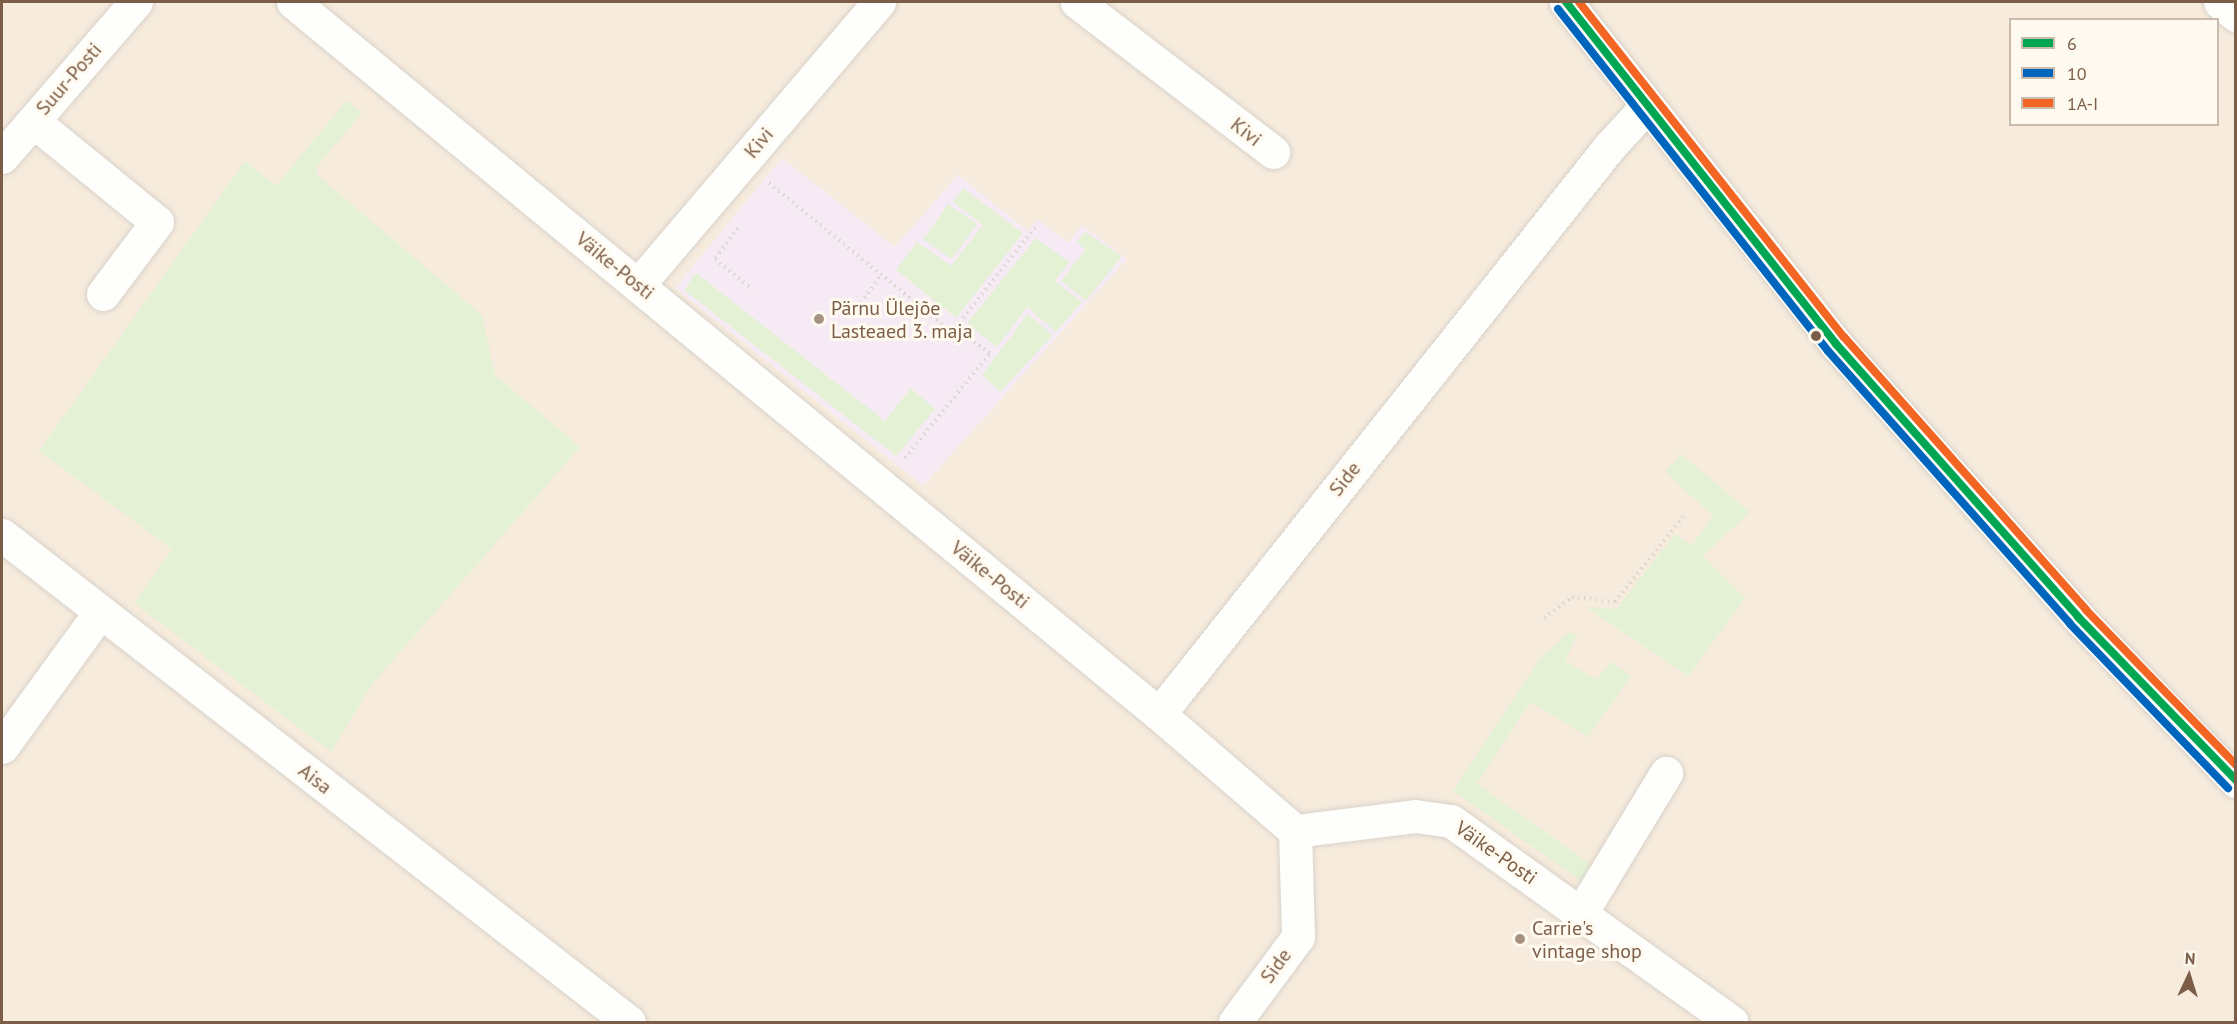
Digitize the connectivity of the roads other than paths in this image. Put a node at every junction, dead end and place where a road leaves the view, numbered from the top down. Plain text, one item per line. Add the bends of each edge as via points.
1 (136, 2) edge
2 (293, 2) edge
3 (879, 2) edge
4 (1077, 2) edge
5 (1566, 2) edge
6 (2220, 2) edge
7 (2235, 15) edge
8 (1646, 107) junction
9 (33, 121) junction
10 (1273, 152) dead end
11 (2, 157) edge
12 (638, 285) junction
13 (103, 294) dead end
14 (2, 535) edge
15 (100, 612) junction
16 (1159, 714) junction
17 (2, 747) edge
18 (1666, 772) dead end
19 (2235, 781) edge
20 (1295, 831) junction
21 (1581, 914) junction
22 (629, 1023) edge
23 (1235, 1023) edge
24 (1732, 1023) edge

1 - 9 street, Suur-Posti
2 - 12 street, Väike-Posti
3 - 12 street, Kivi
4 - 10 street, Kivi
5 - 8 street
6 - 7 street
8 - 16 street, Side via 1610,146
8 - 19 street via 1836,344 2078,617
9 - 11 street, Suur-Posti
9 - 13 street via 157,222
12 - 16 street, Väike-Posti
14 - 15 street, Aisa
15 - 17 street
15 - 22 street, Aisa
16 - 20 street, Väike-Posti
18 - 21 street
20 - 21 street, Väike-Posti via 1415,816 1451,821
20 - 23 street, Side via 1298,937
21 - 24 street, Väike-Posti

